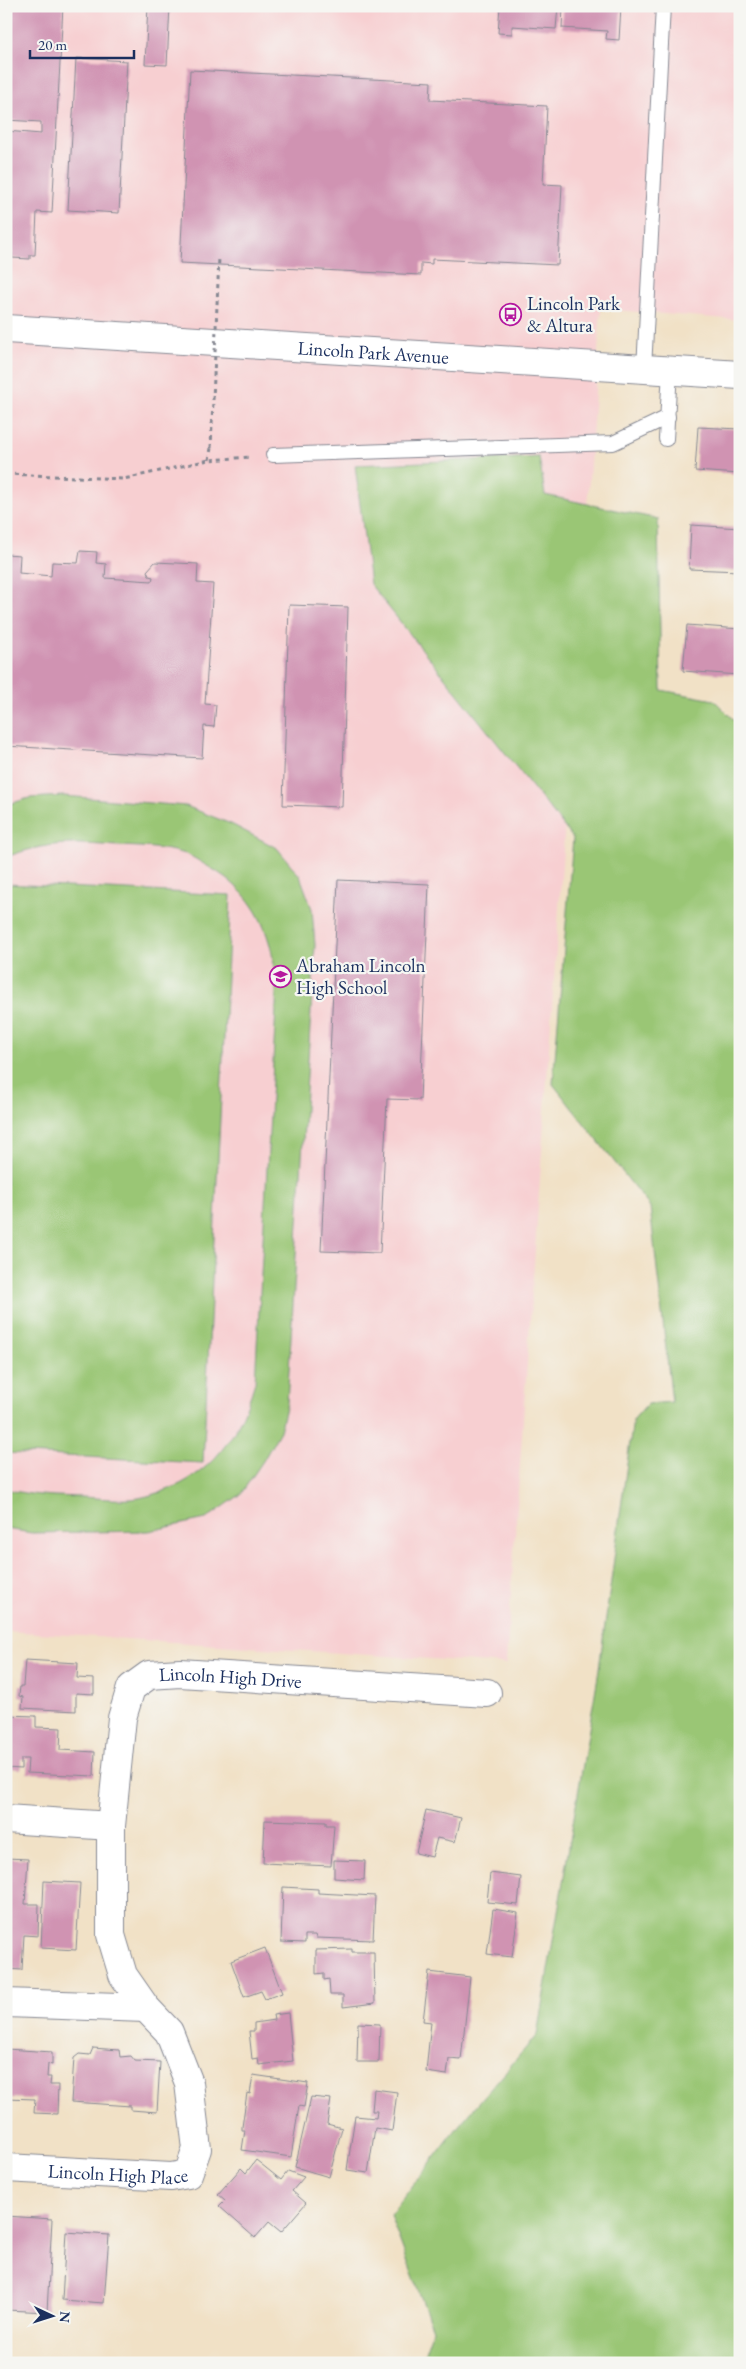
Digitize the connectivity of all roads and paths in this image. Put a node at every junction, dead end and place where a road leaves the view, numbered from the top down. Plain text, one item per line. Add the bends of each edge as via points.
1 (663, 6) edge
2 (219, 257) dead end
3 (6, 329) edge
4 (657, 370) junction
5 (740, 375) edge
6 (668, 417) junction
7 (666, 439) dead end
8 (273, 455) joint
9 (209, 460) junction
10 (6, 474) edge
11 (487, 1693) dead end
12 (6, 1819) edge
13 (111, 1826) junction
14 (6, 2003) edge
15 (146, 2008) junction
16 (6, 2168) edge

1 - 4 lane
2 - 9 path, bridge
3 - 4 street, Lincoln Park Avenue
4 - 5 street, Lincoln Park Avenue
4 - 6 lane
6 - 7 lane
6 - 8 lane via 613,443
8 - 9 path
9 - 10 path via 124,479
11 - 13 street, Lincoln High Drive via 180,1673 149,1675 131,1688 122,1718
12 - 13 street
13 - 15 street, Lincoln High Place via 111,1934 123,1975
14 - 15 street
15 - 16 street, Lincoln High Place via 169,2032 189,2083 197,2149 188,2174 171,2177

